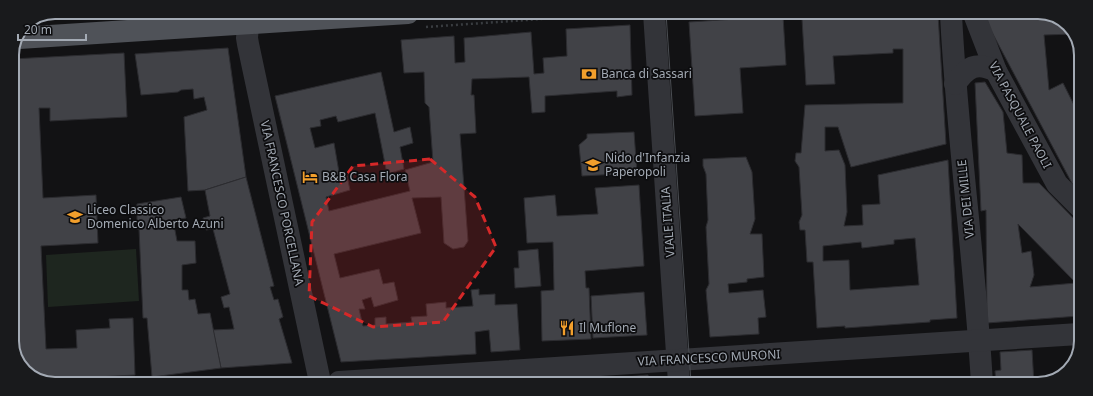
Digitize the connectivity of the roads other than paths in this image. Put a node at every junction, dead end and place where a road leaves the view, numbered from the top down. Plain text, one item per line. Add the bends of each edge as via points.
1 (238, 19) edge
2 (249, 19) edge
3 (654, 19) edge
4 (951, 19) edge
5 (976, 19) edge
6 (24, 38) edge
7 (996, 71) junction
8 (955, 84) junction
9 (1074, 201) edge
10 (1074, 334) edge
11 (979, 341) junction
12 (678, 360) junction
13 (319, 377) edge
14 (416, 377) edge
15 (679, 377) edge
16 (982, 377) edge

1 - 6 main road
2 - 13 street, VIA FRANCESCO PORCELLANA via 248,44
3 - 12 street, VIALE ITALIA
4 - 8 street, VIA DEI MILLE
5 - 7 street, VIA PASQUALE PAOLI
7 - 8 street via 986,66 972,67 962,74
7 - 9 street, VIA PASQUALE PAOLI via 1057,184
8 - 11 street, VIA DEI MILLE
10 - 11 street, VIA FRANCESCO MURONI
11 - 12 street, VIA FRANCESCO MURONI
11 - 16 street, VIA DEI MILLE
12 - 14 street, VIA FRANCESCO MURONI
12 - 15 street, VIALE ITALIA

